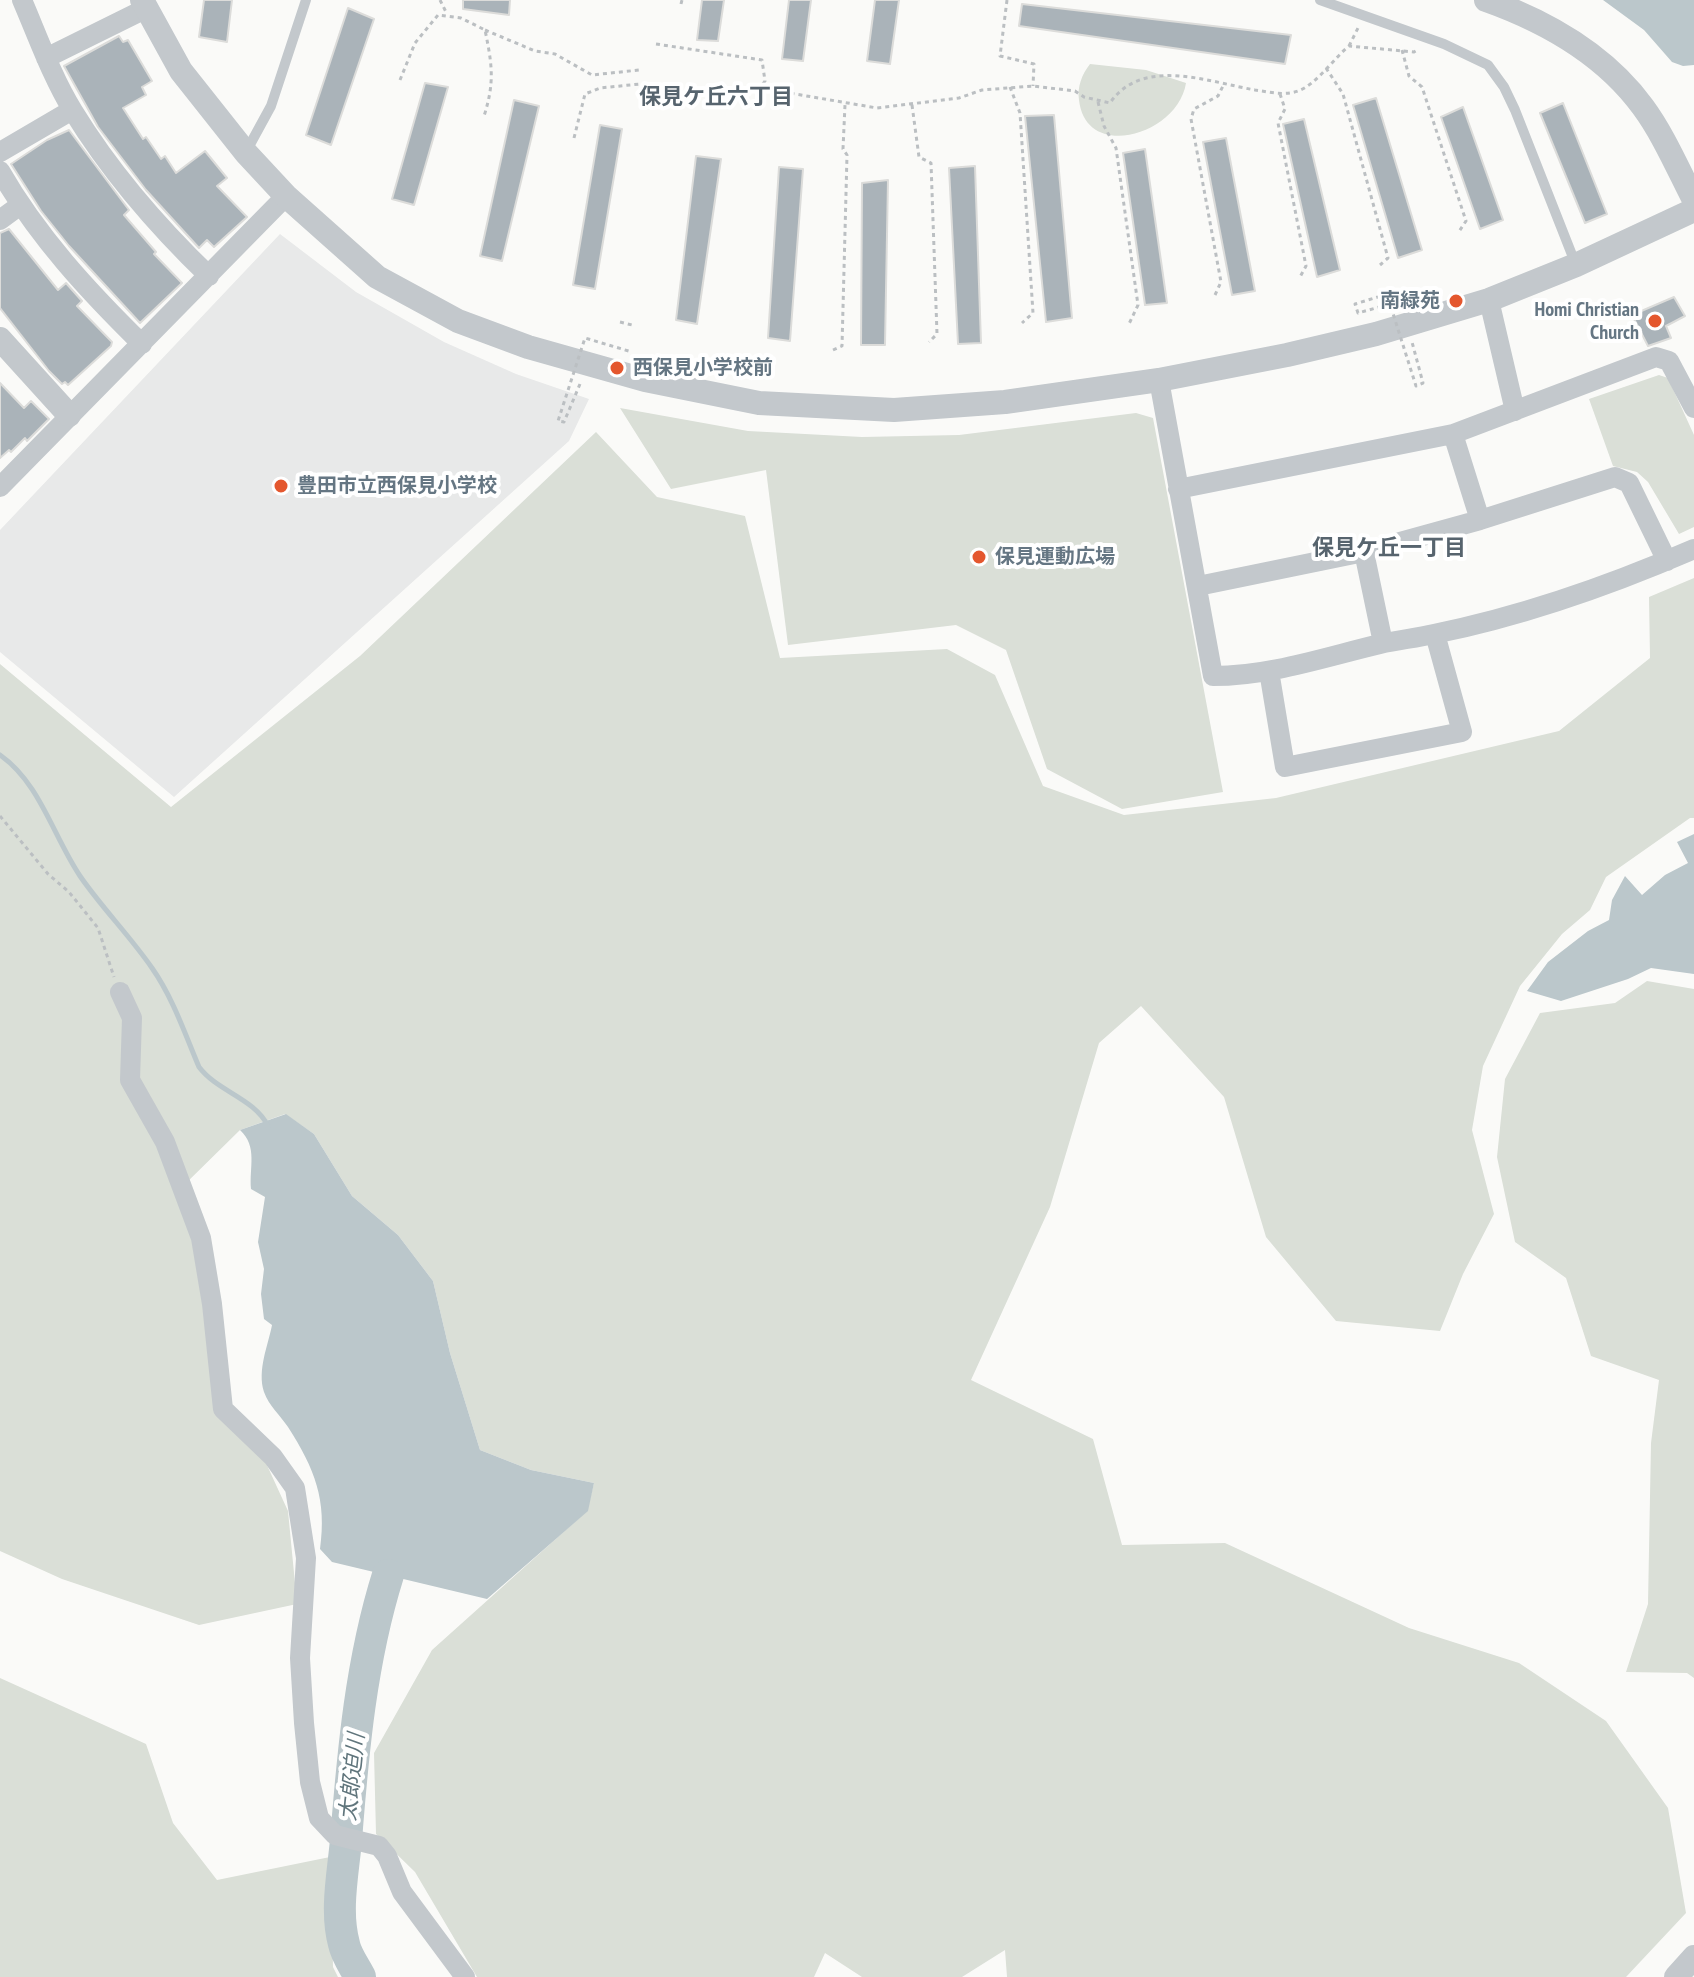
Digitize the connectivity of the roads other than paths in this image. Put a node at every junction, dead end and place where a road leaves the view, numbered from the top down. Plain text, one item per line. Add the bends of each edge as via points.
1 (22, 0) edge
2 (306, 0) edge
3 (1320, 0) edge
4 (1486, 0) edge
5 (144, 4) edge
6 (46, 58) junction
7 (72, 110) junction
8 (0, 152) edge
9 (246, 153) junction
10 (0, 171) edge
11 (286, 196) junction
12 (1694, 200) edge
13 (19, 206) junction
14 (1694, 210) edge
15 (0, 220) edge
16 (1576, 265) junction
17 (209, 276) junction
18 (1489, 300) junction
19 (0, 339) edge
20 (142, 344) junction
21 (1159, 380) junction
22 (1694, 408) edge
23 (1515, 411) junction
24 (69, 415) junction
25 (1453, 434) junction
26 (0, 487) edge
27 (1178, 489) junction
28 (1480, 520) junction
29 (1694, 549) edge
30 (1364, 552) junction
31 (1667, 561) junction
32 (1198, 586) junction
33 (1435, 634) junction
34 (1383, 643) junction
35 (1269, 671) junction
36 (120, 992) road end
37 (1694, 1957) edge
38 (465, 1977) edge
39 (1676, 1977) edge

1 - 6 street
2 - 9 lane via 271,106
3 - 16 lane via 1488,65 1515,110
4 - 12 street via 1524,14 1606,68 1643,107
5 - 6 street
5 - 9 street via 181,71
6 - 7 street
7 - 8 street
7 - 17 street via 132,197
9 - 11 street
10 - 13 street
11 - 17 street
11 - 21 street via 377,277 458,321 645,380 759,403 894,410 1005,402
13 - 15 street
13 - 20 street
14 - 16 street
16 - 18 street
17 - 20 street
18 - 21 street via 1376,334
18 - 23 street
19 - 24 street
20 - 24 street
21 - 27 street
22 - 23 street via 1669,361 1656,357
23 - 25 street
24 - 26 street
25 - 27 street
25 - 28 street
27 - 32 street
28 - 30 street
28 - 31 street via 1615,477 1629,483
29 - 31 street
30 - 32 street
30 - 34 street
31 - 33 street via 1559,601
32 - 35 street via 1213,676
33 - 34 street
33 - 35 street via 1462,732 1285,767
34 - 35 street
36 - 38 street via 132,1018 130,1080 165,1142 201,1238 223,1409 273,1457 295,1488 306,1558 300,1658 310,1782 319,1818 335,1835 379,1846 402,1892
37 - 39 street

